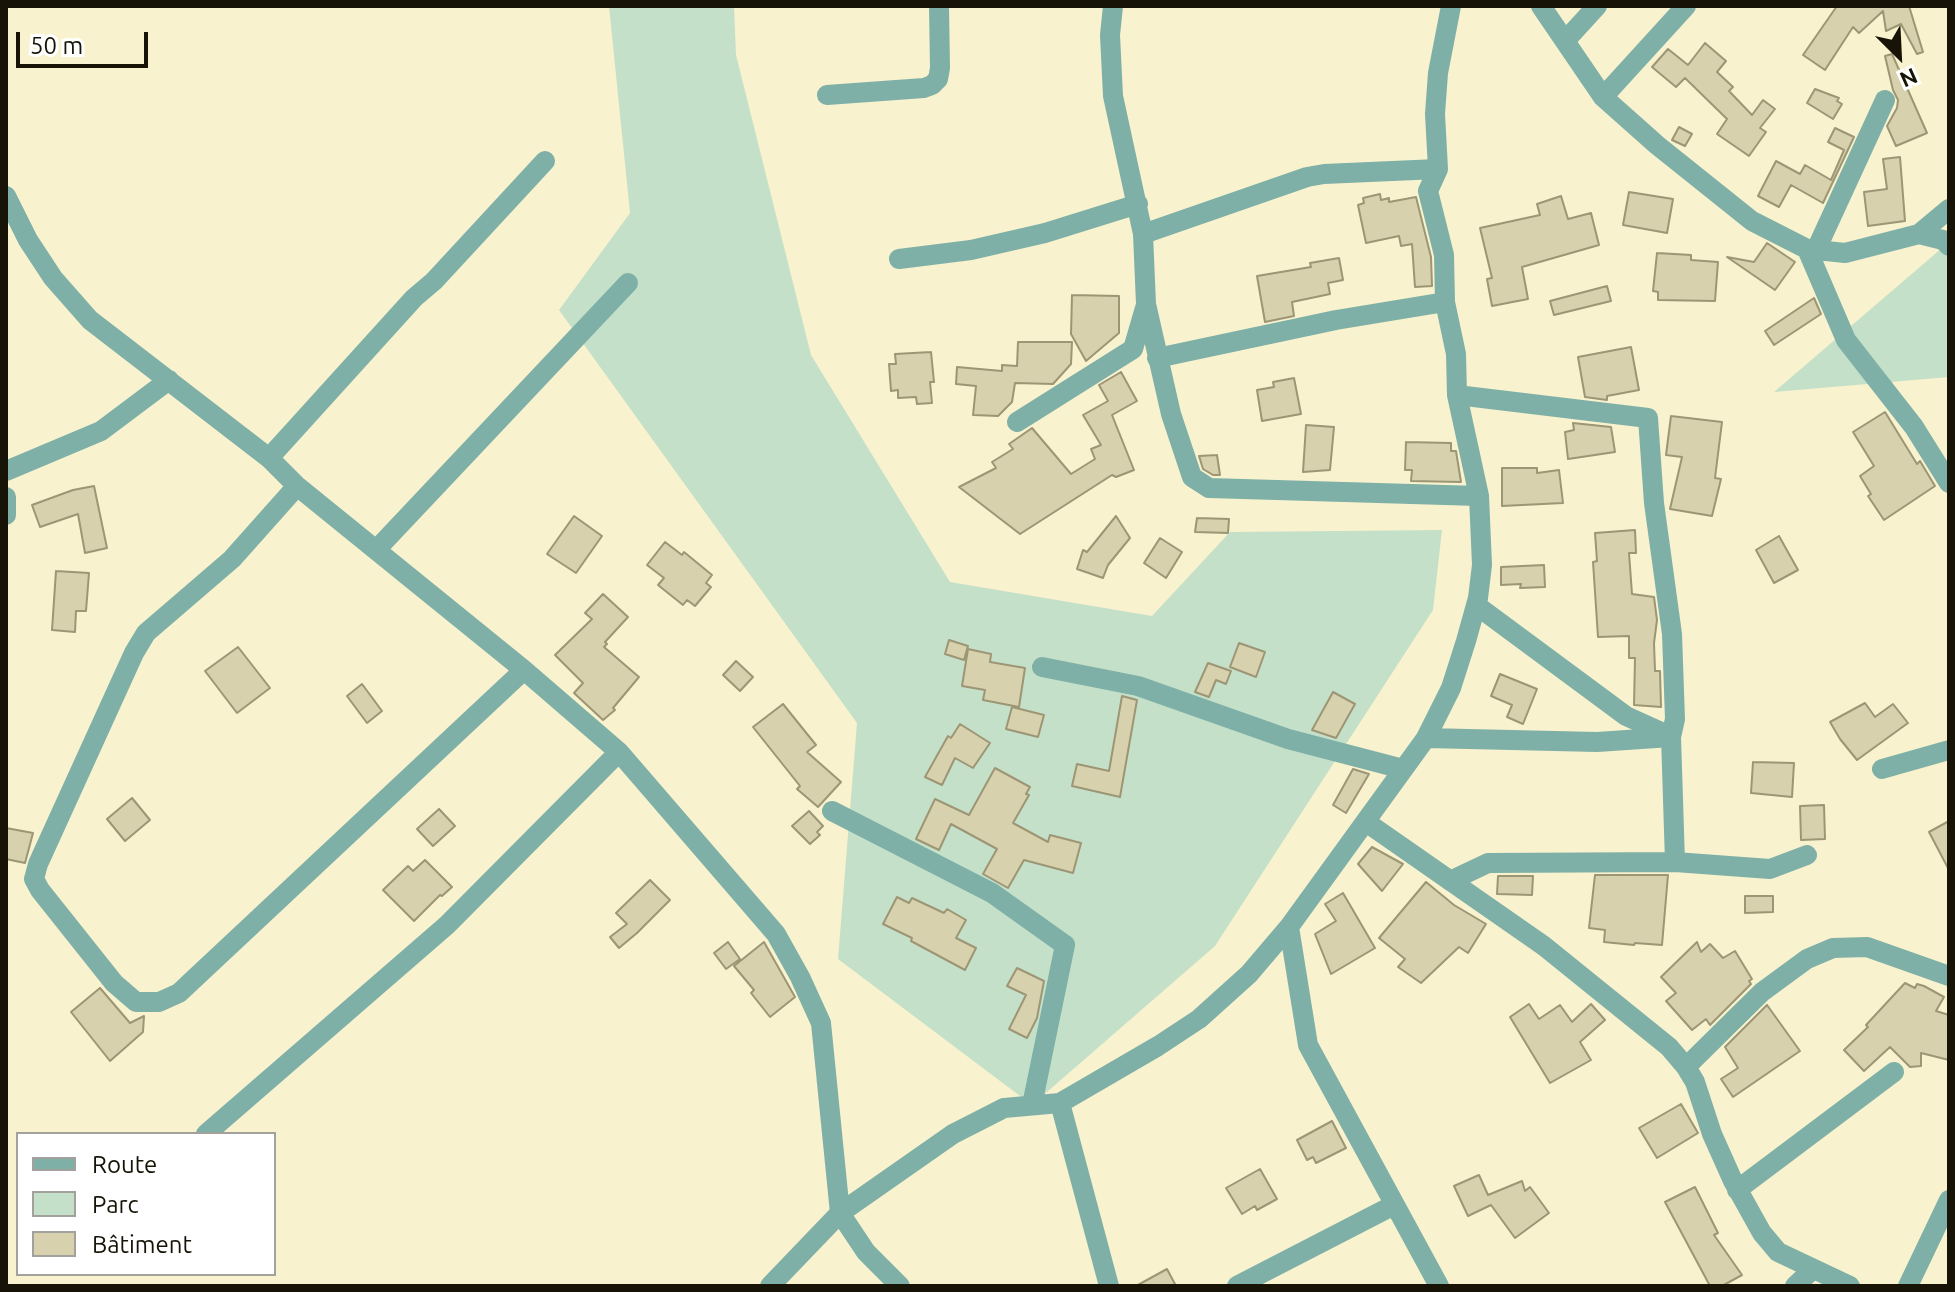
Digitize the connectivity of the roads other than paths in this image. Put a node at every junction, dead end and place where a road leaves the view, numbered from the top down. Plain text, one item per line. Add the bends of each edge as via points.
1 (939, 6) edge
2 (1113, 6) edge
3 (1451, 6) edge
4 (1541, 6) edge
5 (1597, 6) edge
6 (1686, 6) edge
7 (1565, 41) junction
8 (827, 95) dead end
9 (1603, 97) junction
10 (1885, 100) dead end
11 (545, 161) dead end
12 (1438, 169) junction
13 (6, 196) edge
14 (1138, 204) junction
15 (1949, 209) edge
16 (1143, 234) junction
17 (1919, 234) junction
18 (1949, 246) edge
19 (1812, 250) junction
20 (899, 259) dead end
21 (628, 283) dead end
22 (1445, 302) junction
23 (1146, 304) junction
24 (1157, 358) junction
25 (169, 380) junction
26 (1457, 395) junction
27 (1017, 422) dead end
28 (269, 458) junction
29 (6, 471) edge
30 (1949, 483) edge
31 (297, 486) junction
32 (1479, 496) junction
33 (6, 497) edge
34 (6, 515) edge
35 (376, 550) junction
36 (1476, 605) junction
37 (1042, 667) dead end
38 (524, 670) junction
39 (1671, 737) junction
40 (1426, 738) junction
41 (1949, 750) edge
42 (619, 752) junction
43 (1403, 769) junction
44 (1882, 769) dead end
45 (832, 811) dead end
46 (1366, 822) junction
47 (1807, 855) dead end
48 (1675, 862) junction
49 (1450, 881) junction
50 (1289, 927) junction
51 (1949, 976) edge
52 (1686, 1067) junction
53 (1894, 1072) dead end
54 (1060, 1103) junction
55 (1032, 1105) junction
56 (208, 1132) edge
57 (1737, 1190) junction
58 (1949, 1200) edge
59 (1394, 1205) junction
60 (840, 1213) junction
61 (1813, 1269) junction
62 (770, 1286) edge
63 (900, 1286) edge
64 (1109, 1286) edge
65 (1237, 1286) edge
66 (1439, 1286) edge
67 (1795, 1286) edge
68 (1850, 1286) edge
69 (1908, 1286) edge

1 - 8 street via 940,68 932,85
2 - 14 street via 1113,96
3 - 12 street via 1438,73
4 - 7 street
5 - 7 street
6 - 9 street
7 - 9 street
9 - 19 street via 1752,221
10 - 19 street
11 - 28 street
12 - 16 street via 1324,174
12 - 22 street via 1428,191 1444,255
13 - 25 street via 28,240 69,299
14 - 16 street
14 - 20 street via 1045,233
15 - 17 street
16 - 23 street
17 - 18 street
17 - 19 street via 1855,251
19 - 30 street via 1846,340 1914,427
21 - 35 street
22 - 24 street
22 - 26 street via 1456,354
23 - 24 street
23 - 27 street via 1133,349
24 - 32 street via 1188,467 1200,485
25 - 28 street
25 - 29 street via 101,431
26 - 32 street
26 - 39 street via 1648,418 1672,634
28 - 31 street
31 - 35 street
31 - 38 street via 232,559 146,633 38,864 34,879 40,890 114,983 136,1002 159,1002 179,993
32 - 36 street via 1482,565
33 - 34 street
35 - 38 street
36 - 39 street via 1626,716
36 - 40 street via 1451,688
37 - 43 street via 1138,686 1288,739
38 - 42 street
39 - 40 street via 1597,742
39 - 48 street
40 - 43 street
41 - 44 street
42 - 56 street via 447,925
42 - 60 street via 776,934 800,977 821,1023
43 - 46 street
45 - 55 street via 992,893 1065,945
46 - 49 street
46 - 50 street
47 - 48 street via 1770,869
48 - 49 street via 1488,863
49 - 52 street via 1544,946 1669,1047
50 - 54 street via 1249,974 1199,1019
50 - 59 street via 1308,1045
51 - 52 street via 1867,947 1833,948 1807,959 1762,992
52 - 57 street
53 - 57 street
54 - 55 street
54 - 64 street
55 - 60 street via 1004,1108 953,1134
57 - 61 street via 1778,1252
58 - 69 street
59 - 65 street
59 - 66 street
60 - 62 street
60 - 63 street via 866,1252
61 - 67 street
61 - 68 street

